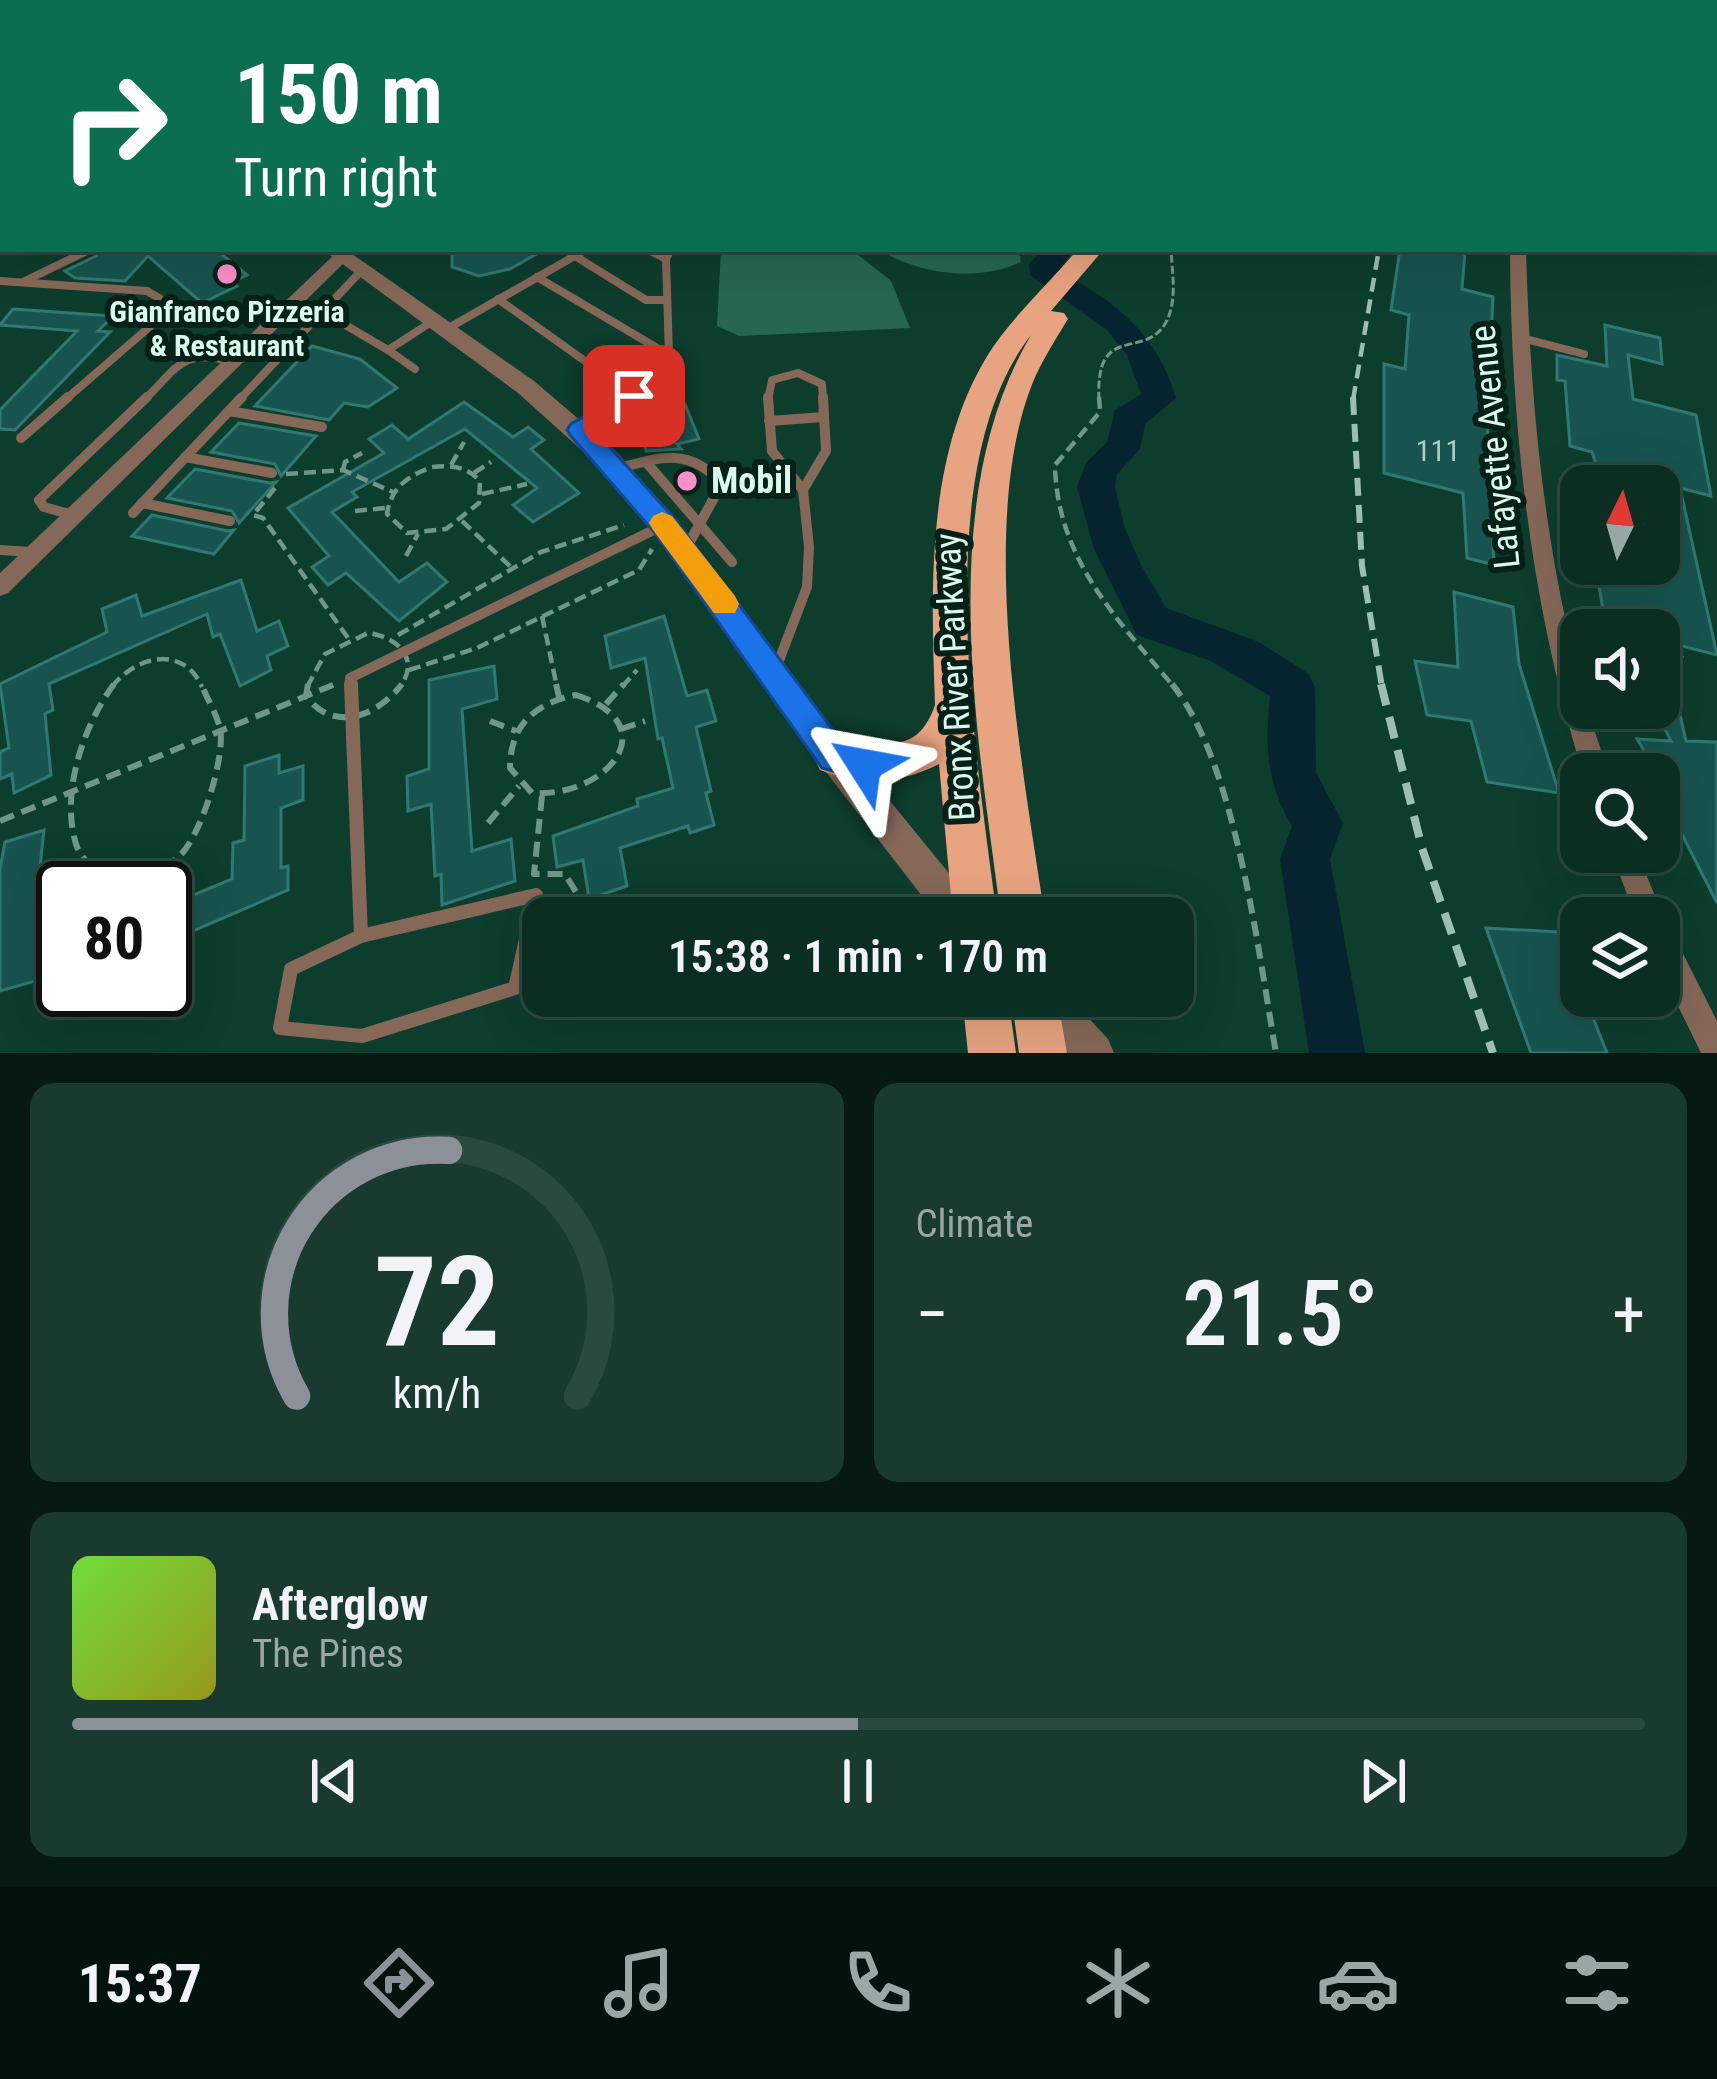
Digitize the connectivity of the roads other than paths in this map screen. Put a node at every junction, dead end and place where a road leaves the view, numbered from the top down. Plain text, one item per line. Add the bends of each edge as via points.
1 (85, 252) edge
2 (581, 252) edge
3 (1090, 252) edge
4 (1109, 252) edge
5 (1518, 252) edge
6 (669, 254) edge
7 (342, 255) edge
8 (574, 256) junction
9 (1081, 276) junction
10 (537, 278) junction
11 (0, 281) edge
12 (22, 283) junction
13 (498, 299) junction
14 (668, 301) junction
15 (1053, 306) junction
16 (439, 325) junction
17 (347, 326) dead end
18 (1518, 337) junction
19 (388, 350) junction
20 (1584, 354) dead end
21 (669, 355) junction
22 (230, 362) junction
23 (416, 368) dead end
24 (634, 396) junction
25 (229, 411) junction
26 (824, 417) junction
27 (770, 421) junction
28 (322, 427) dead end
29 (580, 430) junction
30 (21, 438) dead end
31 (184, 457) junction
32 (646, 462) junction
33 (617, 469) junction
34 (272, 473) dead end
35 (803, 490) junction
36 (73, 515) junction
37 (230, 521) dead end
38 (664, 525) junction
39 (701, 526) junction
40 (0, 550) edge
41 (684, 551) junction
42 (35, 552) junction
43 (732, 562) dead end
44 (0, 587) edge
45 (774, 674) junction
46 (956, 698) junction
47 (1590, 753) edge
48 (834, 758) junction
49 (945, 897) edge
50 (973, 897) edge
51 (1021, 897) edge
52 (361, 936) junction
53 (1680, 978) edge
54 (988, 1017) edge
55 (1040, 1017) edge
56 (1059, 1017) edge
57 (992, 1053) edge
58 (1043, 1053) edge
59 (1094, 1053) edge
60 (1717, 1053) edge

1 - 12 lane
2 - 8 lane
3 - 9 highway, Bronx River Parkway
4 - 9 highway, Bronx River Parkway
5 - 18 street, Lafayette Avenue
6 - 14 lane
7 - 16 street
7 - 22 street
7 - 25 lane
8 - 10 lane
8 - 14 lane via 646,300
9 - 15 highway, Bronx River Parkway
10 - 13 lane
10 - 21 lane
11 - 12 lane
12 - 30 lane via 147,291 164,301 154,323
13 - 16 lane
13 - 24 lane
14 - 21 lane
15 - 46 highway, Bronx River Parkway via 994,369 968,440 954,558
15 - 51 highway, Bronx River Parkway via 1013,394 992,529 998,707
16 - 19 lane
16 - 29 street
17 - 19 lane
18 - 20 lane
18 - 47 street, Lafayette Avenue via 1560,651
19 - 23 lane
21 - 24 lane via 664,375
22 - 36 street
22 - 36 lane via 188,358 39,500
24 - 29 lane
25 - 28 lane
25 - 31 lane
26 - 27 lane
26 - 27 lane via 822,384 794,372 767,390
26 - 35 lane via 826,451
27 - 35 lane via 772,451
29 - 33 street
31 - 34 lane
31 - 37 lane via 137,508
32 - 33 lane
32 - 39 lane
32 - 39 lane via 703,459 722,483
33 - 38 street
35 - 45 lane via 807,587
36 - 42 street
38 - 41 street
38 - 52 lane via 350,678
39 - 41 lane
39 - 43 lane
40 - 42 lane
41 - 45 street
42 - 44 street
45 - 48 street
46 - 48 highway via 944,734 917,758 893,765
46 - 50 highway, Bronx River Parkway
48 - 49 street
52 - 52 lane via 405,926 536,895 514,988 362,1036 280,1028 291,969
53 - 60 street
54 - 57 highway
55 - 58 highway
56 - 59 street

